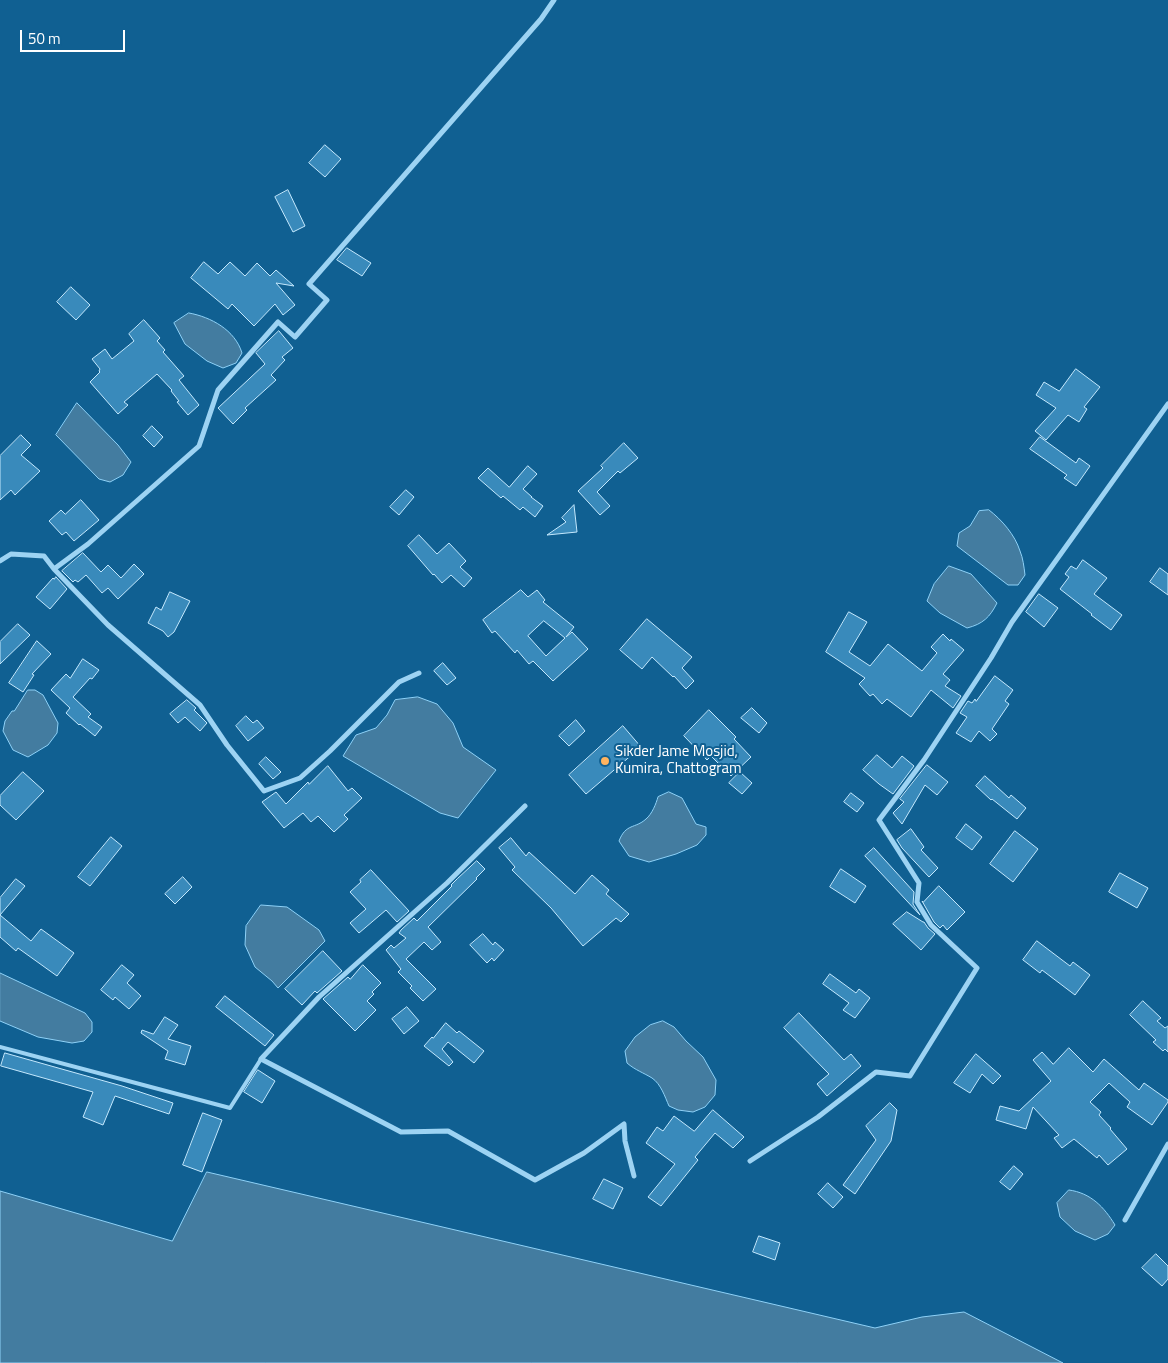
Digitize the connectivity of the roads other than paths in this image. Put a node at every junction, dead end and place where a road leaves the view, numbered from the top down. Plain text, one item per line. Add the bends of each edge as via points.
1 (554, 0) edge
2 (1168, 404) edge
3 (0, 561) edge
4 (54, 569) junction
5 (419, 673) dead end
6 (525, 806) dead end
7 (0, 1047) edge
8 (261, 1059) junction
9 (1168, 1144) edge
10 (750, 1161) dead end
11 (634, 1176) dead end
12 (1125, 1220) dead end

1 - 4 street via 535,26 309,284 327,300 295,337 278,322 218,390 199,446 88,544
2 - 10 street via 1012,622 924,760 880,820 919,882 917,902 931,925 976,968 910,1076 876,1072 818,1117
3 - 4 street via 11,554 44,556
4 - 5 street via 108,625 200,705 264,791 300,778 399,682
6 - 8 street via 447,882 319,997
7 - 8 lane via 230,1108
8 - 11 street via 401,1132 448,1131 535,1180 584,1153 624,1124
9 - 12 street

